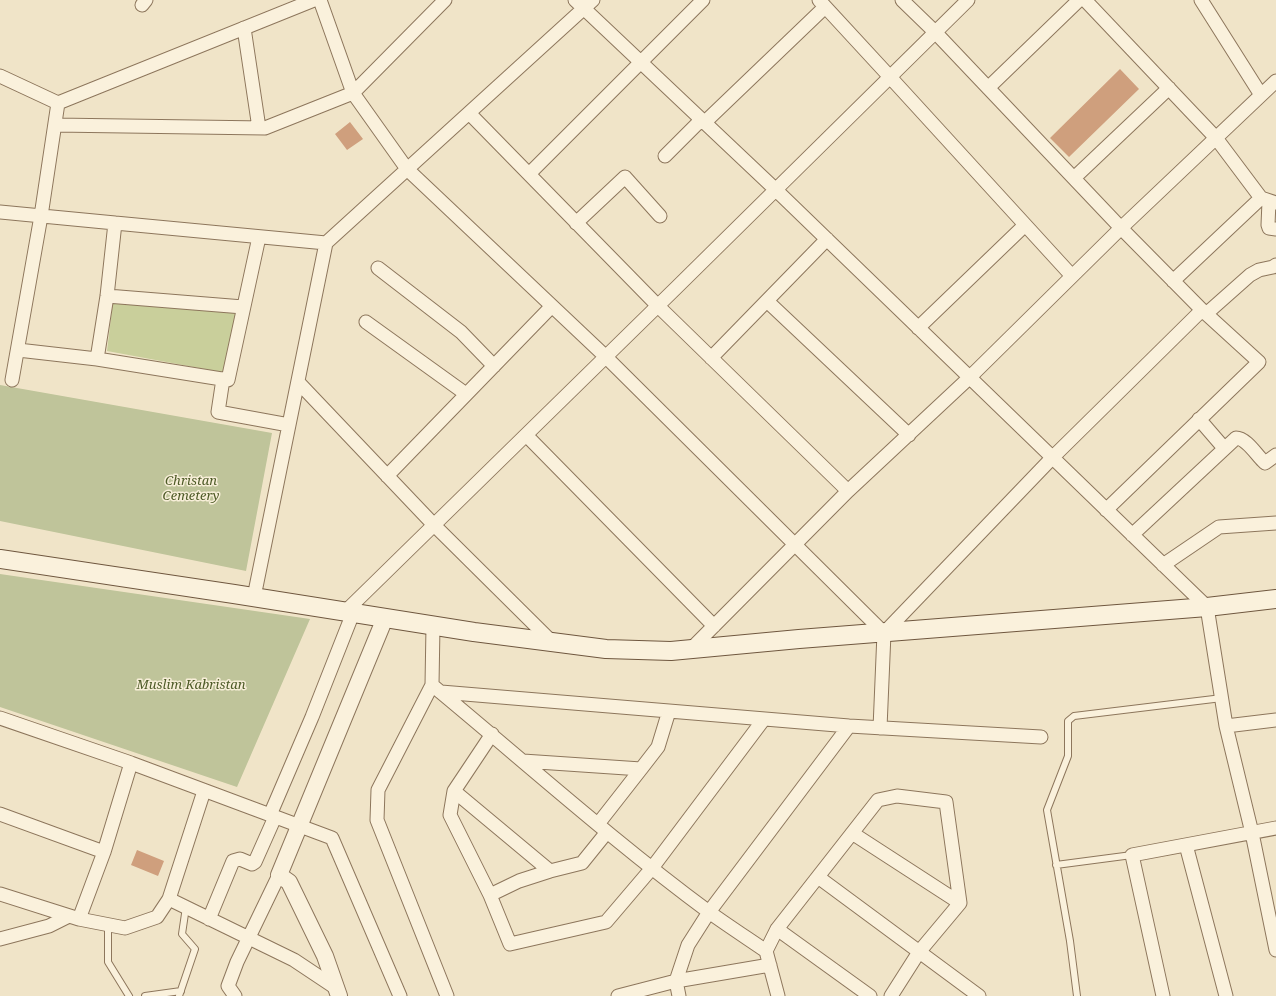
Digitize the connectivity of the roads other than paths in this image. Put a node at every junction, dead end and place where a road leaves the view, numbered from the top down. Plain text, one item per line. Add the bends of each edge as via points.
1 (314, 0) edge
2 (320, 0) edge
3 (445, 0) edge
4 (703, 0) edge
5 (902, 0) edge
6 (968, 0) edge
7 (1079, 0) edge
8 (1085, 0) edge
9 (1201, 0) edge
10 (584, 3) edge
11 (822, 3) edge
12 (244, 28) junction
13 (935, 32) junction
14 (641, 63) junction
15 (0, 76) edge
16 (890, 76) junction
17 (1276, 81) edge
18 (988, 88) junction
19 (1169, 88) junction
20 (353, 93) junction
21 (1261, 95) junction
22 (58, 103) junction
23 (469, 113) junction
24 (703, 121) junction
25 (55, 125) junction
26 (259, 128) junction
27 (1216, 138) junction
28 (665, 156) dead end
29 (408, 169) junction
30 (529, 174) junction
31 (1074, 178) junction
32 (776, 190) junction
33 (1269, 201) edge
34 (0, 212) edge
35 (41, 216) junction
36 (660, 216) dead end
37 (115, 223) junction
38 (576, 223) junction
39 (1025, 225) junction
40 (1121, 228) junction
41 (1276, 229) edge
42 (258, 237) junction
43 (827, 239) junction
44 (326, 243) junction
45 (1276, 265) edge
46 (378, 268) dead end
47 (1072, 276) junction
48 (1174, 281) junction
49 (107, 296) junction
50 (767, 301) junction
51 (552, 306) junction
52 (658, 306) junction
53 (243, 307) junction
54 (1204, 312) junction
55 (366, 322) dead end
56 (918, 328) junction
57 (18, 350) junction
58 (606, 357) junction
59 (711, 358) junction
60 (97, 359) junction
61 (494, 366) junction
62 (969, 378) junction
63 (224, 379) junction
64 (12, 380) dead end
65 (298, 382) junction
66 (466, 394) junction
67 (1199, 420) junction
68 (289, 425) junction
69 (909, 434) junction
70 (526, 435) junction
71 (1224, 448) junction
72 (1276, 454) edge
73 (1052, 458) junction
74 (1271, 464) edge
75 (387, 476) junction
76 (848, 491) junction
77 (1106, 510) junction
78 (1276, 522) edge
79 (434, 525) junction
80 (1132, 535) junction
81 (795, 544) junction
82 (0, 559) edge
83 (1163, 565) junction
84 (254, 597) junction
85 (1276, 599) edge
86 (1207, 607) junction
87 (349, 612) junction
88 (385, 618) junction
89 (433, 626) junction
90 (714, 626) junction
91 (884, 633) junction
92 (552, 642) junction
93 (690, 650) junction
94 (436, 688) junction
95 (1222, 698) junction
96 (669, 711) junction
97 (0, 718) edge
98 (764, 719) junction
99 (1276, 720) edge
100 (849, 726) junction
101 (1226, 726) junction
102 (880, 728) junction
103 (492, 734) junction
104 (1041, 736) dead end
105 (523, 761) junction
106 (131, 763) junction
107 (641, 769) junction
108 (204, 790) junction
109 (454, 791) junction
110 (0, 814) edge
111 (273, 816) junction
112 (300, 826) junction
113 (603, 828) junction
114 (1276, 828) edge
115 (852, 833) junction
116 (1252, 833) junction
117 (1186, 845) junction
118 (104, 852) junction
119 (1132, 856) junction
120 (1056, 865) junction
121 (652, 868) junction
122 (550, 871) junction
123 (279, 875) junction
124 (818, 877) junction
125 (0, 894) edge
126 (490, 895) junction
127 (169, 899) junction
128 (960, 903) junction
129 (186, 907) junction
130 (709, 912) junction
131 (74, 917) junction
132 (209, 919) junction
133 (1273, 922) edge
134 (108, 925) junction
135 (777, 929) junction
136 (250, 938) junction
137 (0, 939) edge
138 (1276, 950) edge
139 (766, 951) junction
140 (919, 952) junction
141 (770, 965) junction
142 (676, 981) junction
143 (337, 992) edge
144 (180, 994) edge
145 (129, 996) edge
146 (145, 996) edge
147 (235, 996) edge
148 (400, 996) edge
149 (447, 996) edge
150 (618, 996) edge
151 (679, 996) edge
152 (778, 996) edge
153 (870, 996) edge
154 (891, 996) edge
155 (979, 996) edge
156 (1077, 996) edge
157 (1163, 996) edge
158 (1226, 996) edge

1 - 12 street
2 - 20 street
3 - 20 street
4 - 14 street
5 - 13 street
6 - 13 street
7 - 18 street
8 - 19 street
9 - 21 street
10 - 14 street
10 - 23 street
11 - 16 street
11 - 24 street
12 - 22 street
12 - 26 street
13 - 16 street
13 - 18 street
14 - 24 street
14 - 30 street
15 - 22 street
16 - 32 street
16 - 39 street
17 - 21 street
18 - 31 street
19 - 27 street
19 - 31 street
20 - 26 street via 265,128
20 - 29 street
21 - 27 street
22 - 25 street
23 - 29 street
23 - 30 street
24 - 28 street
24 - 32 street
25 - 26 street
25 - 35 street
27 - 33 street
27 - 40 street
29 - 44 street
29 - 51 street
30 - 38 street
31 - 40 street
32 - 43 street
32 - 52 street
33 - 41 street via 1268,225
33 - 48 street
34 - 35 street
35 - 37 street
35 - 57 street
36 - 38 street via 625,177
37 - 42 street
37 - 49 street
38 - 52 street
39 - 47 street
39 - 56 street
40 - 47 street
40 - 48 street
42 - 44 street
42 - 53 street
43 - 50 street
43 - 56 street
44 - 65 street
45 - 54 street via 1250,275
46 - 61 street via 461,332
47 - 62 street
48 - 54 street
49 - 53 street
49 - 60 street
50 - 59 street
50 - 69 street
51 - 58 street
51 - 61 street
52 - 58 street
52 - 59 street
53 - 63 street via 228,380
54 - 67 street via 1259,362
54 - 73 street
55 - 66 street
56 - 62 street
57 - 60 street
57 - 64 street
58 - 70 street
58 - 81 street
59 - 76 street
60 - 63 street
61 - 66 street
62 - 69 street
62 - 73 street
63 - 68 street via 218,412
65 - 68 street
65 - 75 street
66 - 75 street
67 - 71 street
67 - 77 street
68 - 84 street
69 - 76 street
70 - 79 street
70 - 90 street
71 - 74 street via 1238,438 1243,440 1263,462
71 - 80 street
72 - 74 street
73 - 77 street
73 - 91 street
75 - 79 street
76 - 81 street
77 - 80 street
78 - 83 street via 1219,527
79 - 87 street
79 - 92 street
80 - 83 street
81 - 90 street
81 - 91 street
82 - 84 main road
83 - 86 street
84 - 87 main road
85 - 86 main road
86 - 91 main road
86 - 95 street
87 - 88 main road
87 - 111 street
88 - 89 main road
88 - 112 street
89 - 92 main road
89 - 94 street
90 - 93 street
91 - 93 main road
91 - 102 street
92 - 93 main road via 606,649
94 - 96 street
94 - 103 street
94 - 149 street via 378,790 377,820
95 - 101 street
95 - 120 lane via 1074,716 1068,721 1068,756 1047,810
96 - 98 street
96 - 107 street via 658,747
97 - 106 street
98 - 100 street
98 - 121 street
99 - 101 street
100 - 102 street
100 - 130 street
101 - 116 street
102 - 104 street
103 - 105 street
103 - 109 street
105 - 107 street
105 - 113 street
106 - 108 street
106 - 118 street
107 - 113 street
108 - 111 street
108 - 127 street
109 - 122 street
109 - 126 street via 450,814
110 - 118 street
111 - 112 street
111 - 132 street via 255,862 252,864 240,859 233,862
112 - 123 street
112 - 148 street via 332,838
113 - 121 street
113 - 122 street via 582,863
114 - 116 street
115 - 124 street
115 - 128 street
115 - 128 street via 878,800 897,796 946,802
116 - 117 street
116 - 133 street
117 - 119 street
117 - 158 street
118 - 131 street
119 - 120 lane
119 - 157 street
120 - 156 lane
121 - 126 street via 606,922 510,944
121 - 130 street
122 - 126 street via 519,881
123 - 136 street
123 - 143 street via 289,882 325,956
124 - 135 street
124 - 140 street
125 - 131 street
127 - 129 street
127 - 134 street via 157,917 125,928
128 - 140 street
129 - 132 street
129 - 144 lane via 182,934 195,949
130 - 139 street
130 - 142 street via 688,945
131 - 134 street
131 - 137 street
132 - 136 street
133 - 138 street
134 - 145 lane via 108,962
135 - 139 street
135 - 153 street
136 - 143 street via 294,960
136 - 147 street via 228,986
139 - 141 street
140 - 154 street
140 - 155 street
141 - 142 street
141 - 152 street
142 - 150 street
142 - 151 street
144 - 146 lane

